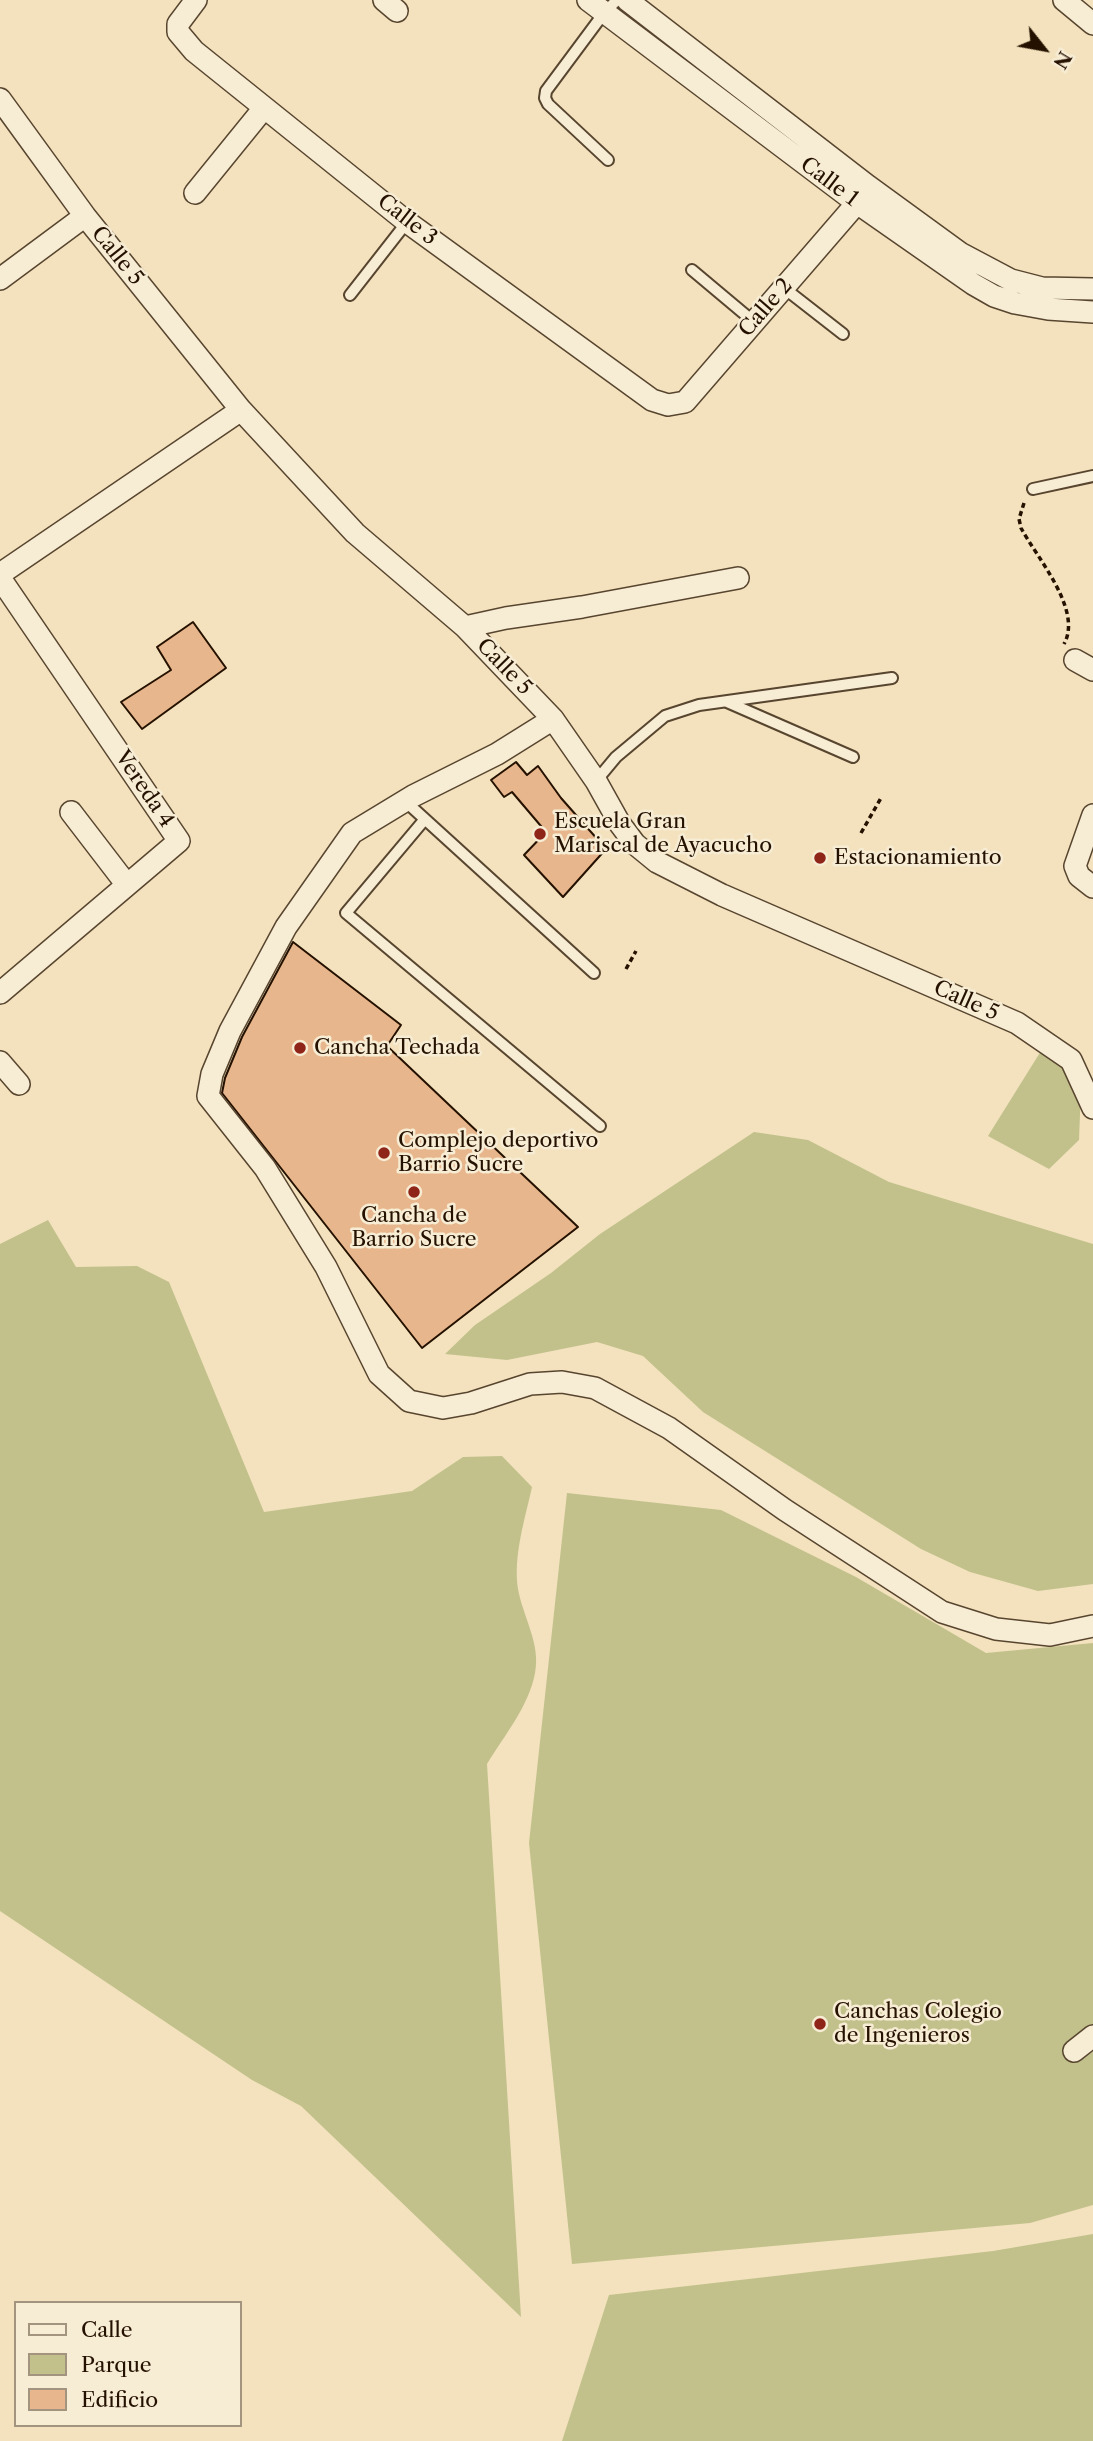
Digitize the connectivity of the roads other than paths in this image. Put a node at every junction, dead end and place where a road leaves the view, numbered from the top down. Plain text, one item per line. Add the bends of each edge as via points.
1 (196, 0) edge
2 (627, 0) edge
3 (1075, 3) edge
4 (603, 4) edge
5 (1093, 24) edge
6 (0, 99) edge
7 (264, 108) junction
8 (608, 160) dead end
9 (195, 193) dead end
10 (863, 195) junction
11 (85, 216) junction
12 (407, 222) junction
13 (692, 270) dead end
14 (0, 279) edge
15 (784, 288) junction
16 (1093, 289) edge
17 (350, 295) dead end
18 (1093, 313) edge
19 (754, 322) junction
20 (843, 334) dead end
21 (652, 400) joint
22 (241, 410) junction
23 (1093, 476) edge
24 (1033, 489) dead end
25 (0, 576) edge
26 (738, 578) dead end
27 (465, 627) junction
28 (892, 678) dead end
29 (727, 702) junction
30 (553, 719) junction
31 (853, 757) dead end
32 (596, 781) junction
33 (405, 801) junction
34 (71, 812) dead end
35 (1093, 815) edge
36 (425, 818) junction
37 (1086, 881) edge
38 (127, 885) junction
39 (594, 973) dead end
40 (0, 993) edge
41 (0, 1062) edge
42 (19, 1084) dead end
43 (1092, 1101) edge
44 (600, 1126) dead end
45 (1093, 1626) edge
46 (1093, 2036) edge
47 (1074, 2051) dead end

1 - 7 street, Calle 3 via 178,24 181,37
2 - 10 street, Calle 1
3 - 5 street
4 - 8 lane via 545,99
4 - 10 street, Calle 1
6 - 11 street, Calle 5
7 - 9 street
7 - 12 street, Calle 3
10 - 15 street, Calle 2
10 - 16 street, Calle 1 via 1010,280 1042,288
10 - 18 street, Calle 1 via 932,257 994,296 1048,309
11 - 14 street
11 - 22 street, Calle 5
12 - 17 lane
12 - 21 street, Calle 3
13 - 19 lane
15 - 19 street, Calle 2
15 - 20 lane
19 - 21 street, Calle 2 via 685,402 668,405
22 - 25 street
22 - 27 street, Calle 5 via 355,533
23 - 24 lane
25 - 38 street, Vereda 4 via 179,841
26 - 27 street
27 - 30 street, Calle 5
28 - 29 lane
29 - 31 lane
29 - 32 lane via 665,716 616,757
30 - 32 street, Calle 5
30 - 33 street
32 - 43 street, Calle 5 via 635,844 657,862 804,932 1017,1023 1071,1060
33 - 36 lane
33 - 45 street via 352,833 319,877 286,927 230,1031 208,1096 265,1168 326,1267 379,1374 409,1401 443,1408 530,1384 562,1382 595,1388 669,1428 942,1612 996,1629 1050,1634
34 - 38 street
35 - 37 street via 1074,866
36 - 39 lane
36 - 44 lane via 346,913
38 - 40 street, Vereda 4
41 - 42 street
46 - 47 street

